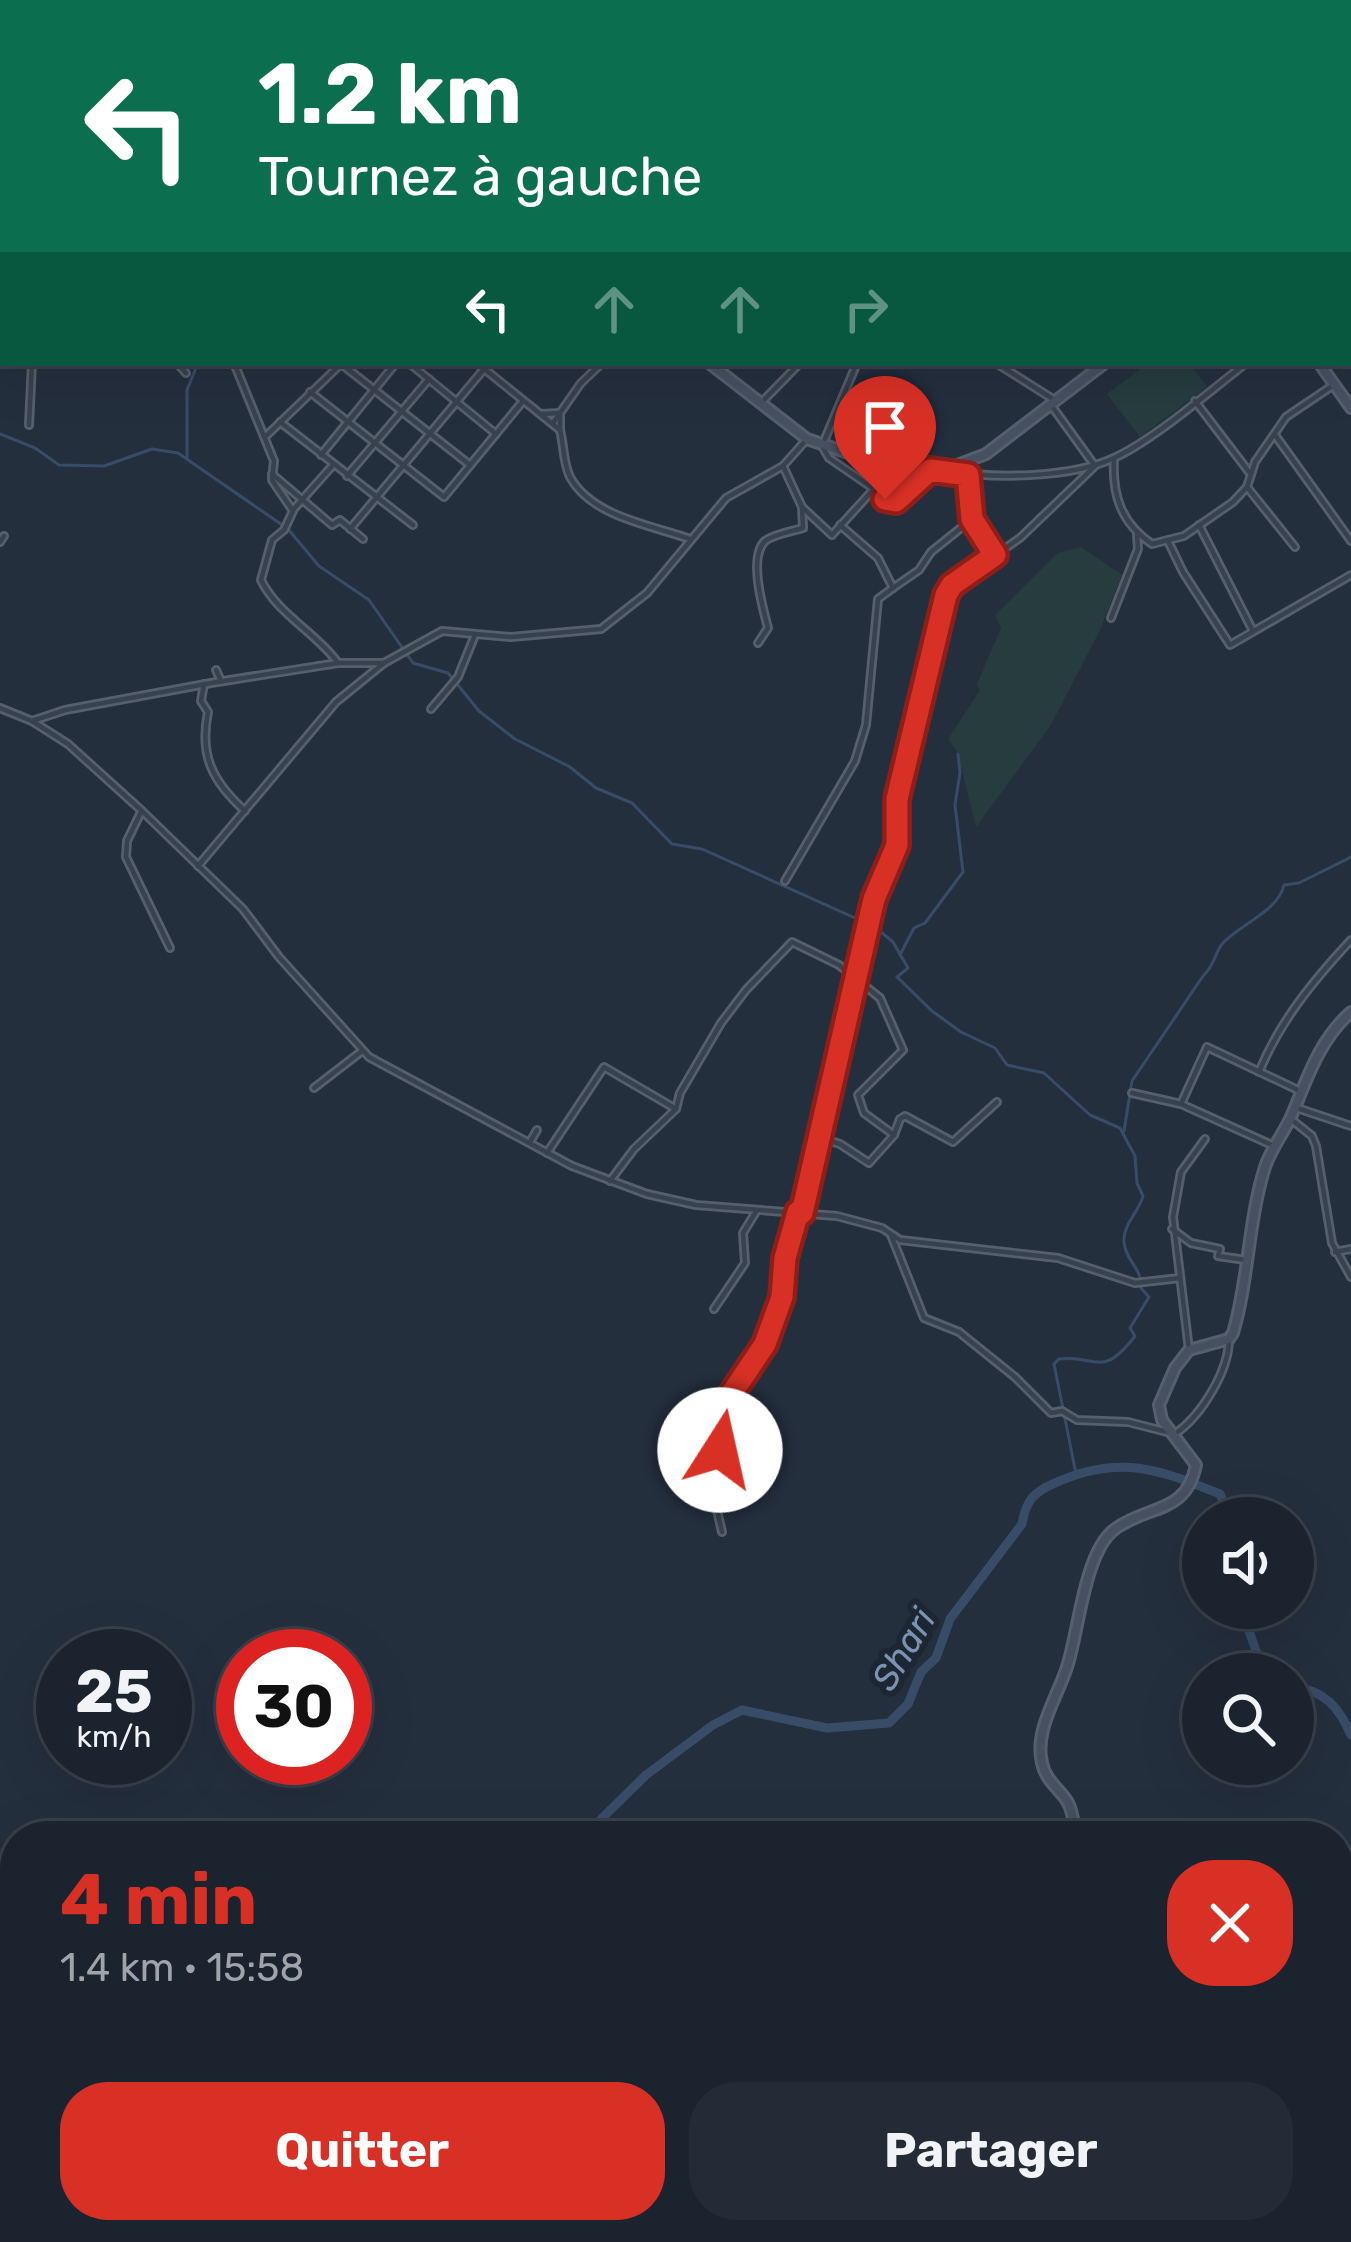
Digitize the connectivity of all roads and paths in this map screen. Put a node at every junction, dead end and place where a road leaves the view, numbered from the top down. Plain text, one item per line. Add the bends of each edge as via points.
1 (32, 366) edge
2 (179, 366) edge
3 (235, 366) edge
4 (338, 366) edge
5 (345, 366) edge
6 (394, 366) edge
7 (413, 366) edge
8 (480, 366) edge
9 (599, 366) edge
10 (713, 366) edge
11 (794, 366) edge
12 (856, 366) edge
13 (1000, 366) edge
14 (1098, 366) edge
15 (1242, 366) edge
16 (1321, 366) edge
17 (484, 369) junction
18 (186, 373) dead end
19 (429, 379) junction
20 (1335, 384) junction
21 (374, 390) junction
22 (310, 392) junction
23 (840, 399) junction
24 (457, 401) junction
25 (523, 401) junction
26 (1196, 401) junction
27 (761, 403) junction
28 (1053, 403) junction
29 (1351, 408) edge
30 (895, 409) dead end
31 (401, 412) junction
32 (560, 413) junction
33 (542, 414) junction
34 (280, 422) junction
35 (348, 422) junction
36 (553, 423) junction
37 (29, 425) dead end
38 (560, 430) junction
39 (430, 434) junction
40 (496, 434) junction
41 (1275, 435) junction
42 (265, 437) junction
43 (807, 439) junction
44 (375, 443) junction
45 (822, 446) junction
46 (321, 455) junction
47 (1114, 458) junction
48 (333, 464) junction
49 (403, 465) junction
50 (470, 466) junction
51 (783, 466) junction
52 (1094, 466) junction
53 (930, 470) junction
54 (944, 470) junction
55 (1249, 472) junction
56 (272, 474) junction
57 (968, 475) junction
58 (347, 476) junction
59 (1247, 487) junction
60 (872, 490) junction
61 (376, 497) junction
62 (300, 500) junction
63 (802, 507) junction
64 (293, 511) junction
65 (972, 519) junction
66 (413, 525) dead end
67 (1199, 525) junction
68 (839, 526) junction
69 (350, 529) junction
70 (1137, 534) junction
71 (363, 539) dead end
72 (690, 539) junction
73 (1168, 541) junction
74 (1351, 542) edge
75 (1152, 544) junction
76 (1295, 547) dead end
77 (1138, 549) junction
78 (995, 555) junction
79 (1351, 575) edge
80 (893, 588) junction
81 (1112, 618) dead end
82 (1253, 632) junction
83 (475, 635) junction
84 (758, 643) dead end
85 (338, 663) junction
86 (384, 663) junction
87 (216, 670) dead end
88 (221, 682) junction
89 (204, 684) junction
90 (0, 707) edge
91 (431, 709) dead end
92 (32, 721) junction
93 (141, 810) junction
94 (245, 811) junction
95 (198, 866) junction
96 (785, 881) dead end
97 (1351, 940) edge
98 (170, 949) dead end
99 (857, 980) junction
100 (1351, 1012) edge
101 (362, 1051) junction
102 (1259, 1072) junction
103 (314, 1088) dead end
104 (1300, 1091) junction
105 (1132, 1093) dead end
106 (998, 1102) dead end
107 (1181, 1104) junction
108 (1294, 1107) junction
109 (676, 1109) junction
110 (1290, 1118) junction
111 (1351, 1126) edge
112 (537, 1130) dead end
113 (894, 1135) junction
114 (818, 1137) junction
115 (1205, 1138) dead end
116 (530, 1142) junction
117 (1274, 1146) junction
118 (548, 1153) junction
119 (610, 1181) junction
120 (757, 1210) junction
121 (800, 1213) junction
122 (1172, 1229) junction
123 (891, 1235) junction
124 (1351, 1249) edge
125 (1335, 1252) junction
126 (1246, 1260) junction
127 (1351, 1277) edge
128 (1180, 1278) junction
129 (714, 1309) dead end
130 (1229, 1339) junction
131 (1189, 1350) junction
132 (1175, 1435) junction
133 (722, 1532) dead end
134 (1073, 1821) edge

1 - 37 street
2 - 18 street
3 - 42 street
4 - 22 street
5 - 21 street
6 - 21 street
7 - 19 street
8 - 17 street
9 - 32 street
10 - 27 street
11 - 27 street
12 - 23 street
13 - 28 street
14 - 28 street
15 - 26 street
16 - 20 street
17 - 24 street
17 - 25 street
19 - 24 street
19 - 31 street
20 - 29 street
20 - 41 street via 1286,417
21 - 31 street
21 - 35 street
22 - 34 street
22 - 35 street
23 - 30 street
23 - 45 street
24 - 39 street
24 - 40 street
25 - 33 street
25 - 40 street
26 - 47 street
26 - 55 street
27 - 43 street
28 - 52 street
28 - 54 street via 986,454
31 - 39 street
31 - 44 street
32 - 33 street
32 - 36 street
32 - 38 street
33 - 36 street
34 - 42 street
34 - 46 street
35 - 44 street
35 - 46 street
36 - 38 street
38 - 72 street via 568,471 585,494 615,514
39 - 49 street
39 - 50 street
40 - 50 street
41 - 55 street
41 - 74 street
42 - 56 street
43 - 45 street
43 - 51 street
44 - 49 street
44 - 58 street
45 - 53 street
45 - 60 street
46 - 48 street
47 - 52 street
47 - 70 street via 1118,503
48 - 58 street
48 - 62 street
49 - 50 street via 444,497
49 - 61 street
51 - 63 street
51 - 72 street via 727,498
52 - 57 street
52 - 78 street
53 - 54 street
53 - 60 street via 896,501
54 - 57 street
55 - 59 street
56 - 62 street
56 - 64 street
57 - 65 street
58 - 61 street
59 - 67 street
59 - 76 street
60 - 68 street
61 - 66 street
61 - 69 street
62 - 64 street
62 - 69 street
63 - 68 street via 832,535
63 - 84 street via 803,528 767,539 760,550 758,597 768,628
64 - 85 street via 263,563 264,588
65 - 78 street
65 - 80 street
67 - 73 street
67 - 82 street
68 - 80 street via 878,558
69 - 71 street
70 - 75 street
70 - 77 street
72 - 83 street via 647,593 601,629
73 - 75 street
73 - 82 street via 1230,645
75 - 77 street
77 - 81 street
78 - 99 street via 946,595 897,799 897,845
79 - 82 street
80 - 96 street via 878,599 855,761
83 - 86 street via 442,631
83 - 91 street via 456,679
85 - 86 street
85 - 88 street
86 - 94 street via 336,702
87 - 88 street
88 - 89 street
89 - 92 street
89 - 94 street via 203,737 214,780
90 - 92 street
92 - 93 street
93 - 95 street
93 - 98 street via 126,857
94 - 95 street
95 - 101 street
97 - 102 street via 1274,1036
99 - 109 street via 792,942 721,1023
99 - 113 street via 880,998 903,1050 858,1095 865,1113
99 - 114 street
100 - 104 street
101 - 103 street
101 - 116 street
102 - 104 street
102 - 107 street via 1207,1047
104 - 108 street
105 - 107 street
106 - 113 street via 953,1142 905,1116
107 - 117 street
108 - 110 street
108 - 111 street
109 - 118 street via 604,1067
109 - 119 street
110 - 117 street
110 - 125 street via 1316,1146
112 - 116 street
113 - 114 street via 869,1163
114 - 121 street
115 - 122 street via 1181,1172
116 - 118 street
117 - 126 street
118 - 119 street
119 - 120 street via 677,1202
120 - 121 street
120 - 129 street via 743,1233 745,1263
121 - 123 street
121 - 133 street via 765,1344 724,1405 710,1484
122 - 126 street via 1220,1250 1218,1256
122 - 128 street
123 - 128 street via 1058,1258 1135,1283
123 - 132 street via 924,1318 959,1332 1043,1408
124 - 125 street
125 - 127 street
126 - 130 street
128 - 131 street
130 - 131 street
130 - 132 street via 1221,1374
131 - 132 street via 1160,1405
132 - 134 street via 1194,1457 1185,1494 1114,1530 1100,1549 1046,1718 1040,1760

